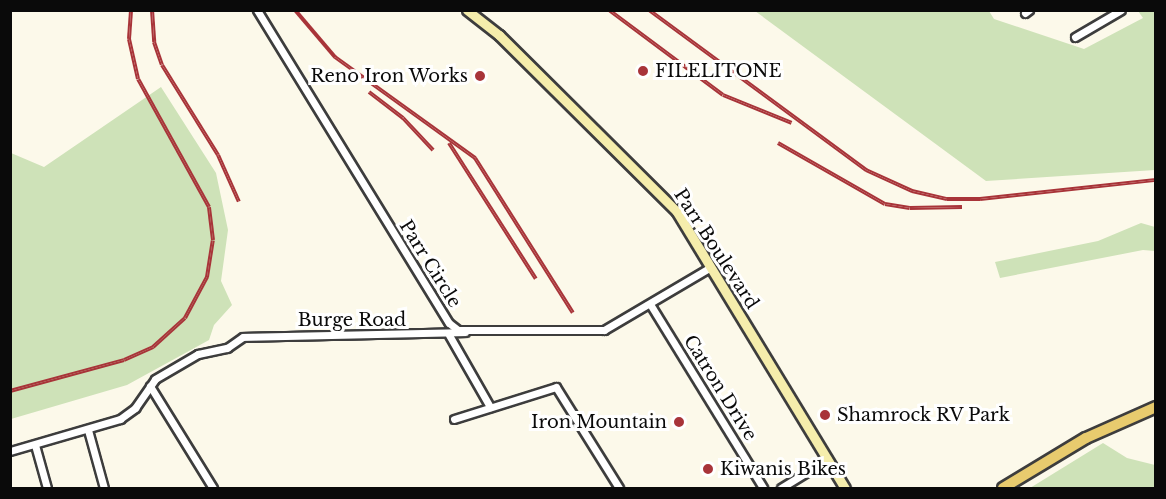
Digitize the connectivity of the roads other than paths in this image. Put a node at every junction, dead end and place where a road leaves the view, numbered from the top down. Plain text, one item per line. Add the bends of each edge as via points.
1 (257, 10) edge
2 (467, 10) edge
3 (1121, 10) edge
4 (1075, 37) dead end
5 (711, 267) junction
6 (650, 304) junction
7 (465, 332) junction
8 (449, 335) junction
9 (150, 386) junction
10 (1155, 406) edge
11 (490, 407) junction
12 (454, 419) dead end
13 (88, 430) junction
14 (35, 444) junction
15 (10, 451) edge
16 (828, 459) junction
17 (1020, 484) edge
18 (615, 487) edge
19 (47, 489) edge
20 (104, 489) edge
21 (213, 489) edge
22 (764, 489) edge
23 (781, 489) edge
24 (845, 489) edge
25 (1004, 489) edge

1 - 7 street, Parr Circle via 449,323
2 - 5 main road, Parr Boulevard via 499,35 663,195
3 - 4 street
5 - 6 street, Parr Circle
5 - 16 main road, Parr Boulevard
6 - 7 street, Parr Circle via 596,332
6 - 22 street, Catron Drive
7 - 8 street, Burge Road
8 - 9 street, Burge Road via 251,336 227,348 198,354
8 - 11 street
9 - 13 street, Burge Road via 128,414
9 - 21 street
10 - 17 main road via 1086,438
11 - 12 street
11 - 18 street via 556,387
13 - 14 street, Burge Road
13 - 20 street
14 - 15 street, Burge Road
14 - 19 street
16 - 23 street
16 - 24 main road, Parr Boulevard
17 - 25 main road

